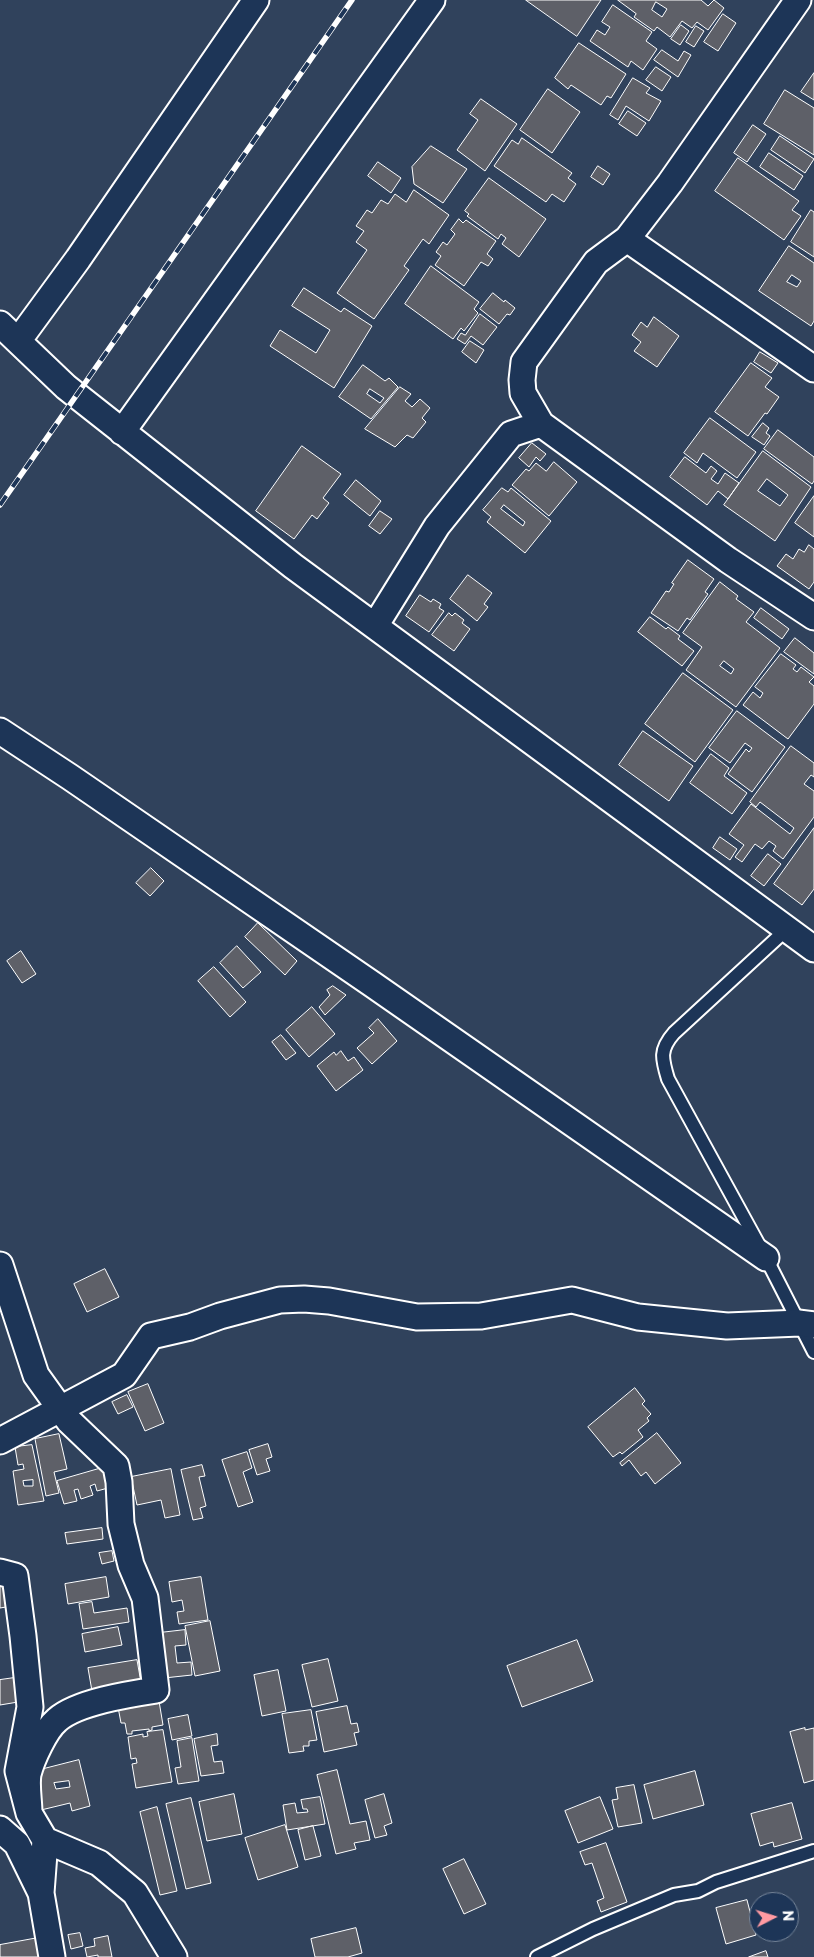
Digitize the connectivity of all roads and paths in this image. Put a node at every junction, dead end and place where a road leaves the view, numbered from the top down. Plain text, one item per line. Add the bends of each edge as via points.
1 (256, 0) edge
2 (432, 0) edge
3 (798, 0) edge
4 (627, 240) junction
5 (0, 324) edge
6 (18, 341) junction
7 (814, 369) edge
8 (541, 424) junction
9 (122, 432) junction
10 (814, 617) edge
11 (375, 626) junction
12 (0, 731) edge
13 (787, 929) junction
14 (814, 949) edge
15 (766, 1258) junction
16 (0, 1265) edge
17 (807, 1324) edge
18 (814, 1352) edge
19 (60, 1409) junction
20 (0, 1441) edge
21 (0, 1572) edge
22 (29, 1813) junction
23 (0, 1829) edge
24 (45, 1840) junction
25 (814, 1851) edge
26 (41, 1892) junction
27 (52, 1957) edge
28 (174, 1957) edge
29 (538, 1957) edge

1 - 6 street
2 - 9 street
3 - 4 street
4 - 7 street
4 - 8 street via 596,262 524,362 523,393
5 - 6 street
6 - 9 street via 66,387
8 - 10 street via 728,560
8 - 11 street via 511,434 437,526
9 - 11 street
11 - 13 street
12 - 15 street via 364,978
13 - 14 street
13 - 15 lane via 674,1033 667,1041 662,1060 668,1079
15 - 17 lane
16 - 19 street via 36,1375
17 - 18 lane
17 - 19 street via 727,1326 697,1323 638,1316 572,1300 481,1316 417,1317 329,1301 280,1300 151,1336 124,1375
19 - 20 street
19 - 22 street via 116,1466 121,1524 145,1598 156,1690 78,1708 57,1720 37,1750 28,1776
21 - 22 street via 15,1576 24,1636 30,1707 18,1771
22 - 24 street
23 - 26 street via 17,1844
24 - 26 street
24 - 28 street via 99,1863 135,1893
25 - 29 lane via 716,1882 698,1891 674,1895
26 - 27 street

